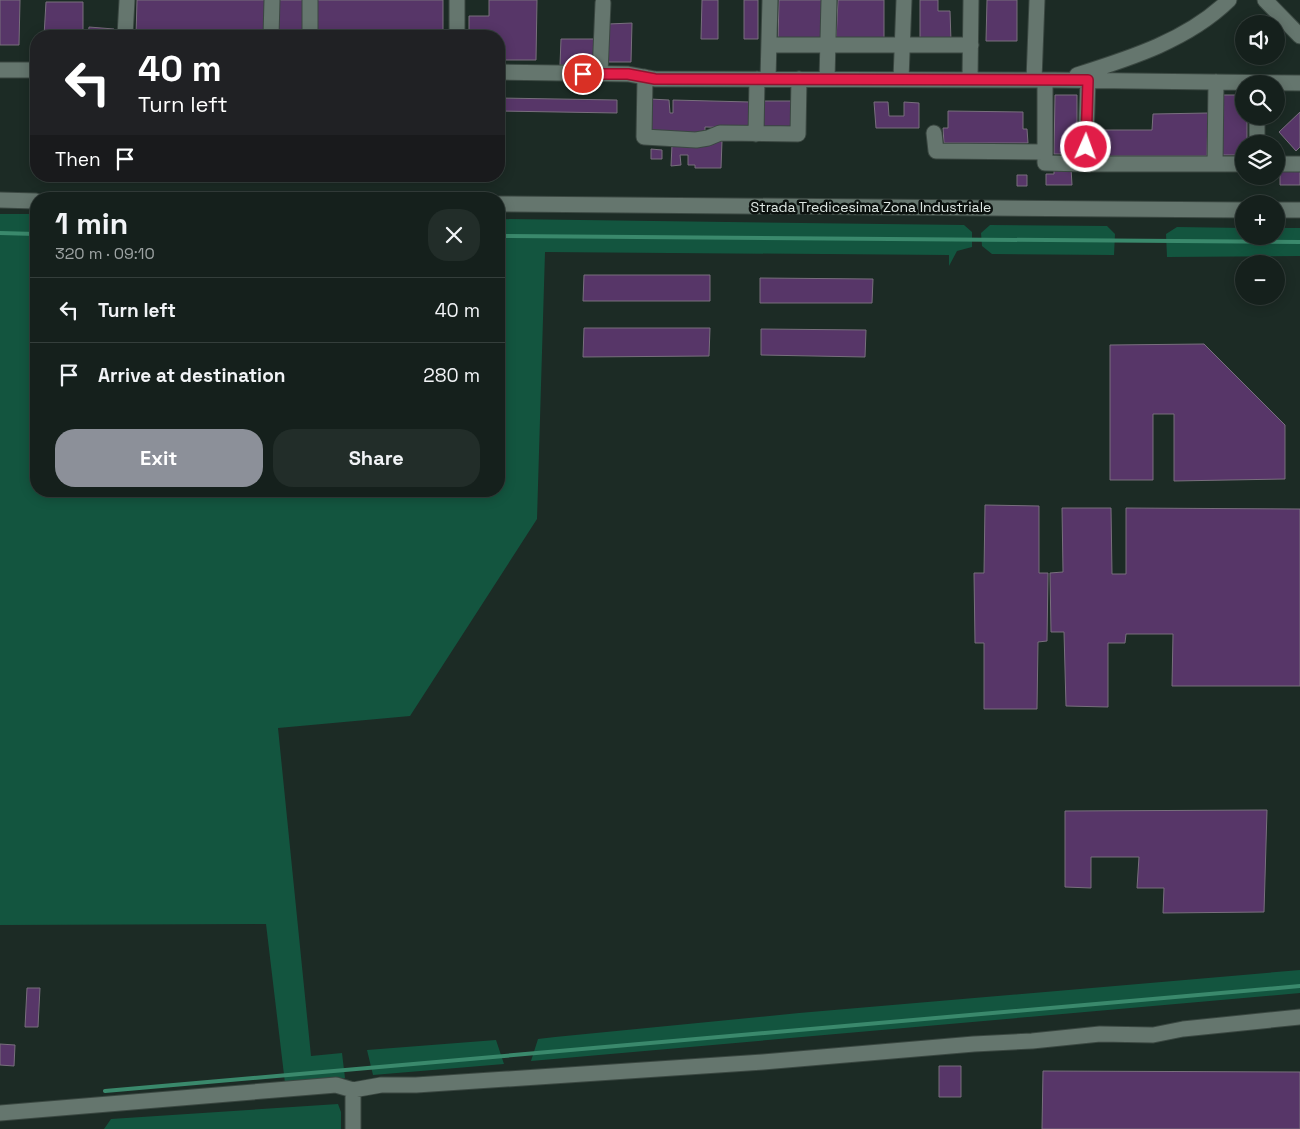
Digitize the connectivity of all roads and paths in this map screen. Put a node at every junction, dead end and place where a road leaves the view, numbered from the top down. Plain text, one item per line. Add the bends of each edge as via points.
1 (126, 0) edge
2 (272, 0) edge
3 (310, 0) edge
4 (457, 0) edge
5 (770, 0) edge
6 (829, 0) edge
7 (904, 0) edge
8 (971, 0) edge
9 (1037, 0) edge
10 (1229, 0) edge
11 (1265, 0) edge
12 (602, 3) dead end
13 (125, 30) edge
14 (271, 30) edge
15 (310, 30) edge
16 (457, 30) edge
17 (1300, 36) edge
18 (769, 46) junction
19 (828, 46) junction
20 (902, 46) junction
21 (971, 46) junction
22 (0, 70) edge
23 (30, 70) edge
24 (505, 72) edge
25 (600, 74) junction
26 (645, 77) junction
27 (762, 79) junction
28 (799, 79) junction
29 (826, 79) junction
30 (901, 79) junction
31 (970, 79) junction
32 (1039, 80) junction
33 (1064, 80) junction
34 (1088, 80) junction
35 (1216, 82) junction
36 (1235, 82) edge
37 (1285, 83) edge
38 (1300, 83) edge
39 (934, 133) dead end
40 (756, 134) junction
41 (1045, 152) junction
42 (1085, 164) junction
43 (1215, 164) junction
44 (1235, 164) edge
45 (1285, 164) edge
46 (1300, 164) edge
47 (0, 200) edge
48 (30, 200) edge
49 (505, 204) edge
50 (1235, 210) edge
51 (1285, 210) edge
52 (1300, 210) edge
53 (1300, 1017) edge
54 (353, 1090) junction
55 (0, 1113) edge
56 (353, 1129) edge

1 - 13 street
2 - 14 street
3 - 15 street
4 - 16 street
5 - 18 street
6 - 19 street
7 - 20 street
8 - 21 street
9 - 32 street
10 - 33 street via 1219,10 1146,53
11 - 17 street
12 - 25 street
18 - 19 street
18 - 27 street
19 - 20 street
19 - 29 street
20 - 21 street
20 - 30 street
21 - 31 street
22 - 23 street
24 - 25 street
25 - 26 street
26 - 27 street
26 - 40 street via 644,137 696,140 720,133
27 - 28 street
27 - 40 street
28 - 29 street
28 - 40 street via 798,134
29 - 30 street
30 - 31 street
31 - 32 street
32 - 33 street
32 - 41 street
33 - 34 street
34 - 35 street
34 - 42 street
35 - 36 street
35 - 43 street
37 - 38 street
39 - 41 street via 936,151
41 - 42 street via 1045,163
42 - 43 street
43 - 44 street
45 - 46 street
47 - 48 street
49 - 50 street, Strada Tredicesima Zona Industriale
51 - 52 street
53 - 54 street via 1153,1035 1100,1034 763,1062 381,1085
54 - 55 street via 336,1085
54 - 56 street

